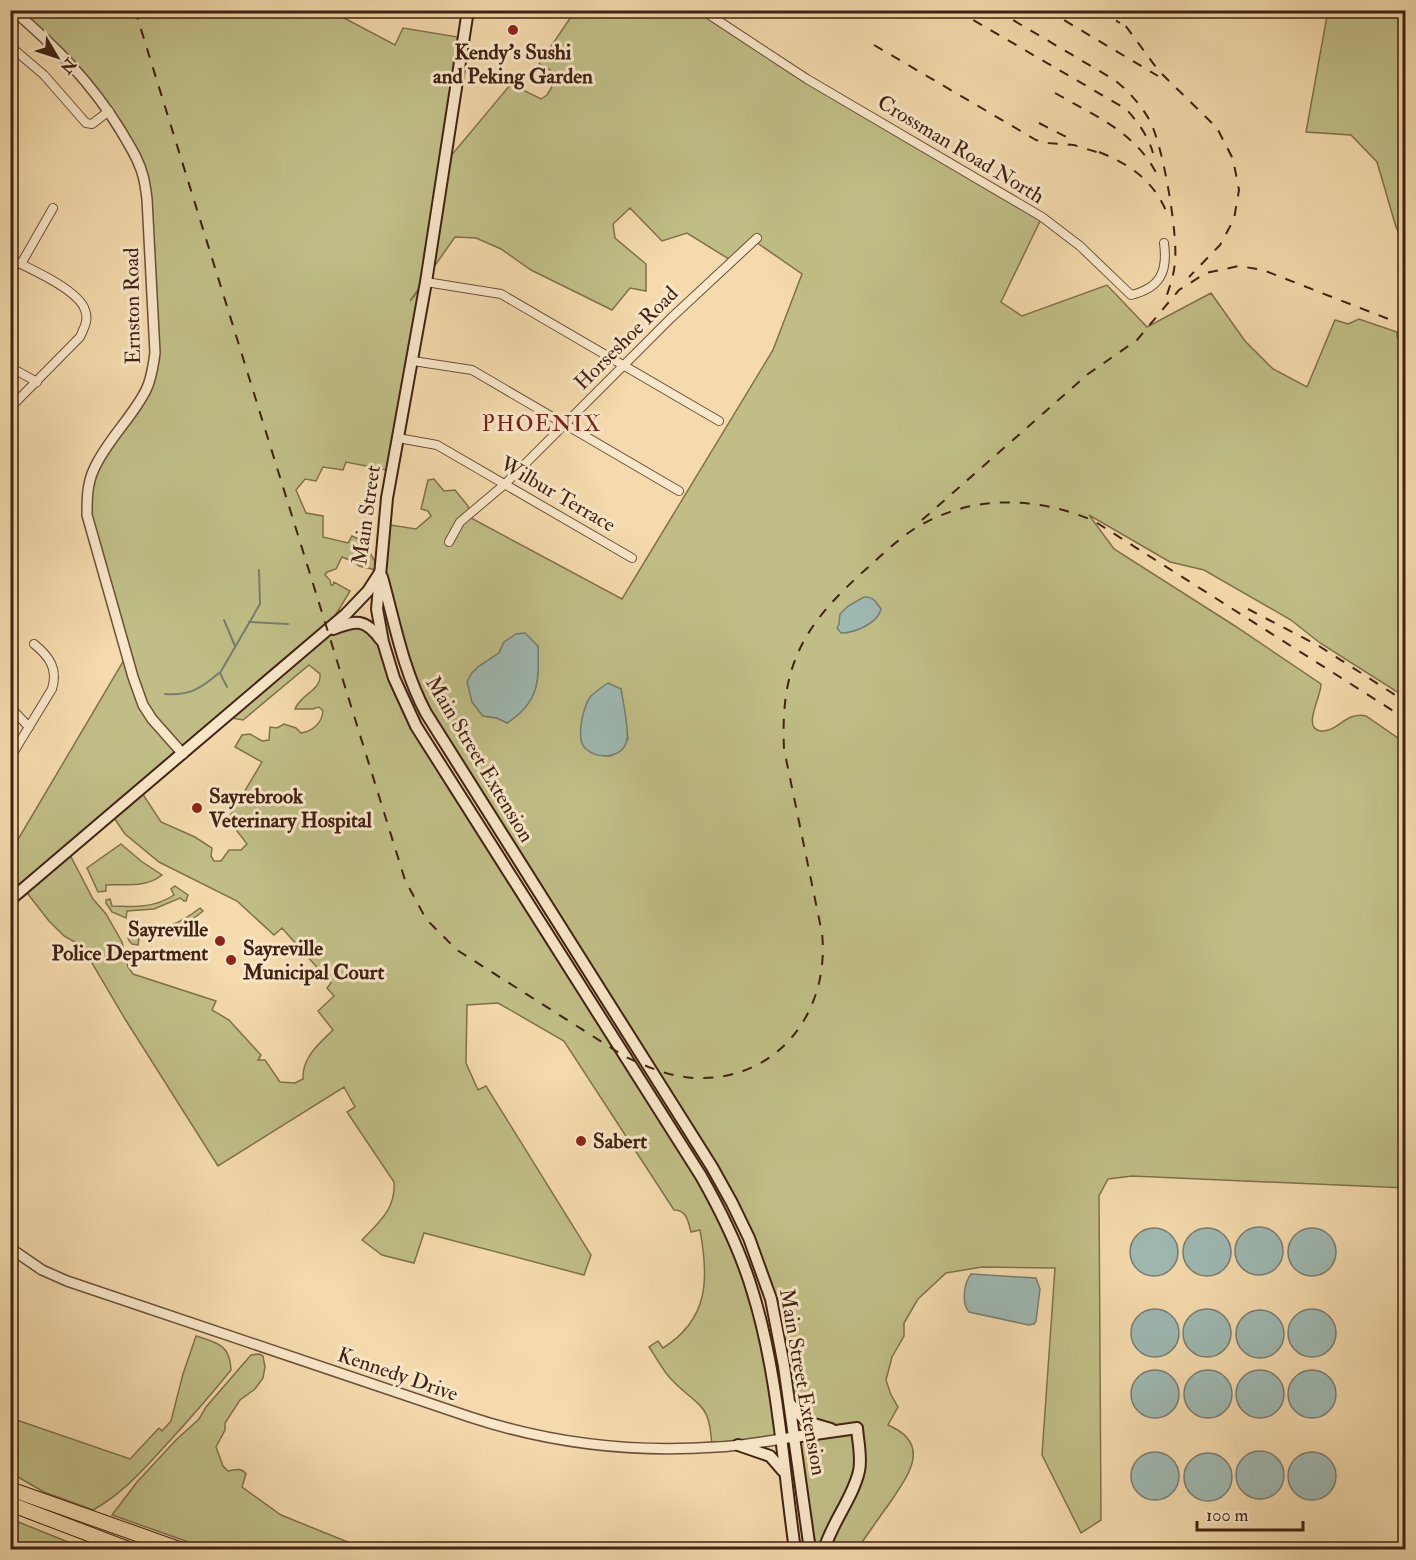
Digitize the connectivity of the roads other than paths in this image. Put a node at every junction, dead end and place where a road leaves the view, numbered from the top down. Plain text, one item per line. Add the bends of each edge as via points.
1 (13, 10) edge
2 (468, 10) edge
3 (702, 10) edge
4 (10, 46) edge
5 (109, 111) junction
6 (54, 208) dead end
7 (756, 238) dead end
8 (1164, 243) dead end
9 (10, 259) edge
10 (21, 264) junction
11 (426, 282) junction
12 (413, 361) junction
13 (624, 366) junction
14 (10, 367) edge
15 (37, 382) junction
16 (10, 408) edge
17 (719, 421) dead end
18 (565, 424) junction
19 (398, 438) junction
20 (505, 484) junction
21 (679, 491) dead end
22 (448, 542) dead end
23 (632, 558) dead end
24 (381, 571) junction
25 (326, 632) junction
26 (383, 642) junction
27 (34, 644) dead end
28 (10, 707) edge
29 (29, 727) junction
30 (183, 753) junction
31 (10, 758) edge
32 (10, 900) edge
33 (10, 1248) edge
34 (789, 1403) junction
35 (838, 1431) junction
36 (794, 1437) junction
37 (780, 1439) junction
38 (738, 1445) junction
39 (784, 1474) junction
40 (10, 1489) edge
41 (10, 1504) edge
42 (125, 1547) edge
43 (182, 1550) edge
44 (795, 1550) edge
45 (810, 1550) edge
46 (824, 1550) edge

1 - 5 street, Ernston Road via 52,44
2 - 11 main road, Main Street
3 - 8 street, Crossman Road North via 807,79 1042,218 1080,246 1131,295 1147,291 1161,277 1166,258
4 - 5 street via 44,75 86,123 92,124
5 - 30 street, Ernston Road via 144,177 155,353 146,390 93,471 87,515 143,705
6 - 10 street
7 - 13 street, Horseshoe Road
9 - 10 street
10 - 15 street via 76,295 85,309 87,323 80,337
11 - 12 main road, Main Street
11 - 13 street via 501,294
12 - 18 street via 472,370
12 - 19 main road, Main Street
13 - 17 street
13 - 18 street, Horseshoe Road
14 - 15 street
15 - 16 street
18 - 20 street, Horseshoe Road
18 - 21 street
19 - 20 street, Wilbur Terrace via 437,445
19 - 24 main road, Main Street via 386,507
20 - 22 street, Horseshoe Road via 460,522
20 - 23 street, Wilbur Terrace
24 - 25 main road, Main Street via 357,603
24 - 26 main road, Main Street Extension via 377,609
24 - 34 main road, Main Street Extension via 399,648 429,719 738,1214 771,1299
25 - 26 main road via 360,622
25 - 30 main road, Main Street
26 - 37 main road, Main Street Extension via 416,726 694,1165 726,1222 760,1319
27 - 29 street via 52,662 55,680
28 - 29 street
29 - 31 street
30 - 32 main road, Main Street
33 - 38 street, Kennedy Drive via 58,1278 500,1426 614,1446 676,1449
34 - 35 main road via 807,1422
34 - 36 main road, Main Street Extension
35 - 36 main road
35 - 46 main road via 857,1428 860,1463
36 - 37 street, Kennedy Drive
36 - 45 main road, Main Street Extension
37 - 38 street, Kennedy Drive
37 - 39 main road, Main Street Extension
38 - 39 main road via 770,1456
39 - 44 main road, Main Street Extension
40 - 43 highway
41 - 42 highway

